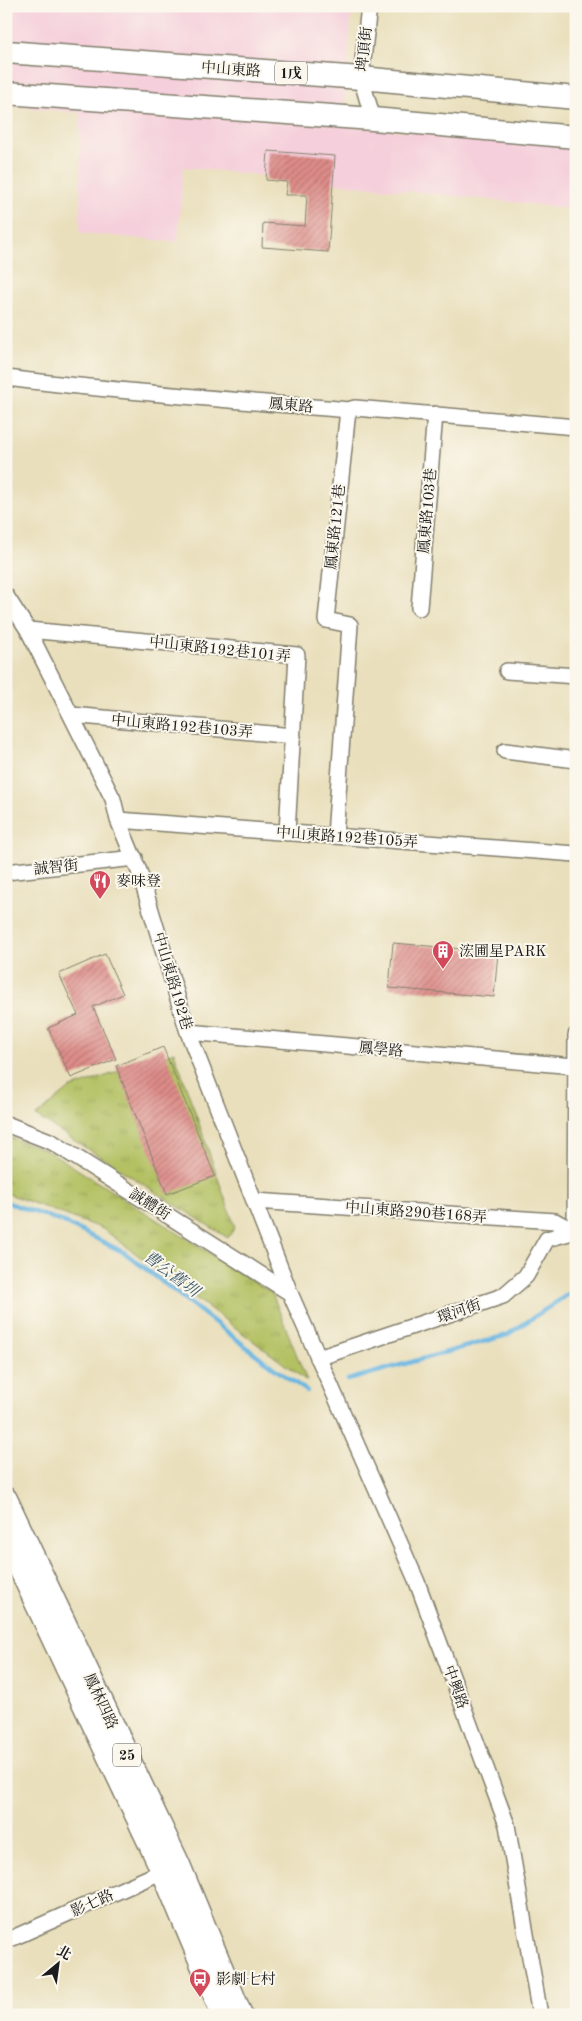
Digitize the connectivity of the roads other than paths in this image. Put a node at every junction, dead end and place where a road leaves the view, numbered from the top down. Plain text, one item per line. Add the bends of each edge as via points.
1 (369, 6) edge
2 (6, 52) edge
3 (360, 78) junction
4 (6, 93) edge
5 (576, 98) edge
6 (373, 120) junction
7 (576, 137) edge
8 (6, 378) edge
9 (348, 410) junction
10 (435, 414) junction
11 (576, 427) edge
12 (6, 596) edge
13 (419, 608) dead end
14 (28, 630) junction
15 (507, 671) dead end
16 (576, 676) edge
17 (72, 715) junction
18 (293, 736) junction
19 (505, 751) dead end
20 (576, 760) edge
21 (118, 820) junction
22 (287, 833) junction
23 (335, 836) junction
24 (576, 854) edge
25 (135, 858) junction
26 (6, 872) edge
27 (188, 1032) junction
28 (576, 1035) edge
29 (574, 1066) junction
30 (6, 1124) edge
31 (255, 1201) junction
32 (575, 1232) edge
33 (290, 1293) junction
34 (318, 1358) junction
35 (324, 1374) joint
36 (6, 1499) edge
37 (6, 1539) edge
38 (171, 1868) junction
39 (6, 1941) edge
40 (223, 2015) edge
41 (241, 2015) edge
42 (540, 2015) edge

1 - 3 street, 埤頂街
2 - 3 main road, 中山東路 / 1戊
3 - 5 main road, 中山東路 / 1戊
3 - 6 street, 埤頂街
4 - 6 main road
6 - 7 main road
8 - 9 street, 鳳東路
9 - 10 street, 鳳東路
9 - 23 street, 鳳東路121巷 via 326,620 350,624
10 - 11 street, 鳳東路
10 - 13 street, 鳳東路103巷
12 - 14 street, 中山東路192巷
14 - 17 street, 中山東路192巷
14 - 18 street, 中山東路192巷101弄 via 297,655
15 - 16 street
17 - 18 street, 中山東路192巷103弄
17 - 21 street, 中山東路192巷 via 113,799
18 - 22 street, 中山東路192巷101弄
19 - 20 street
21 - 22 street, 中山東路192巷105弄
21 - 25 street, 中山東路192巷
22 - 23 street, 中山東路192巷105弄
23 - 24 street, 中山東路192巷105弄
25 - 26 street, 誠智街
25 - 27 street, 中山東路192巷
27 - 29 street, 鳳學路
27 - 31 street, 中山東路192巷
28 - 29 street
29 - 32 street
30 - 33 street, 誠體街 via 52,1142
31 - 32 street, 中山東路290巷168弄 via 555,1221
31 - 33 street, 中山東路192巷
32 - 34 street, 環河街 via 547,1239 526,1276 503,1296
33 - 34 street, 中山東路192巷
34 - 35 street, 中山東路192巷
35 - 42 street, 中興路 via 417,1582 507,1825
36 - 38 main road, 鳳林四路 / 25
37 - 38 main road, 鳳林四路 / 25
38 - 39 street, 影七路
38 - 40 main road, 鳳林四路 / 25
38 - 41 main road, 鳳林四路 / 25

